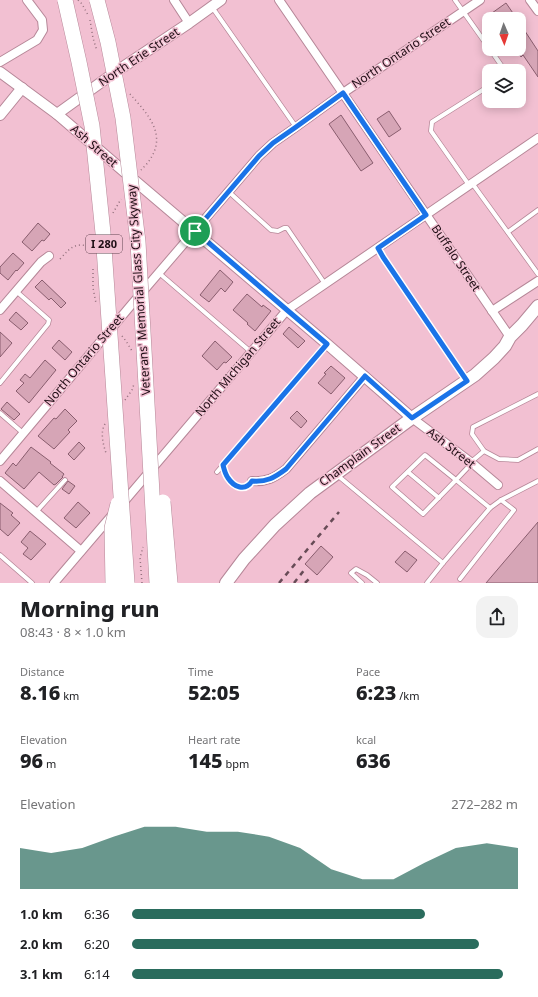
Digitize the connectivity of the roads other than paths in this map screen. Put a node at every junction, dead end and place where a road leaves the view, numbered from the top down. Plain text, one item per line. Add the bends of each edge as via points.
1 (28, 0) edge
2 (65, 0) edge
3 (97, 0) edge
4 (174, 0) edge
5 (221, 0) edge
6 (279, 0) edge
7 (455, 0) edge
8 (480, 0) edge
9 (530, 0) edge
10 (212, 7) junction
11 (538, 11) edge
12 (463, 12) junction
13 (189, 23) junction
14 (482, 39) edge
15 (0, 62) edge
16 (0, 72) edge
17 (22, 88) junction
18 (482, 90) edge
19 (343, 93) junction
20 (57, 114) junction
21 (0, 115) edge
22 (296, 127) junction
23 (538, 138) edge
24 (471, 184) junction
25 (229, 192) junction
26 (538, 210) edge
27 (426, 215) junction
28 (195, 231) junction
29 (508, 232) junction
30 (138, 242) junction
31 (378, 248) junction
32 (49, 256) dead end
33 (159, 273) junction
34 (538, 274) edge
35 (538, 280) edge
36 (325, 284) junction
37 (16, 291) junction
38 (538, 306) edge
39 (0, 310) edge
40 (287, 310) junction
41 (492, 311) junction
42 (510, 337) junction
43 (327, 344) junction
44 (251, 352) junction
45 (365, 376) junction
46 (467, 381) junction
47 (0, 382) edge
48 (538, 394) edge
49 (0, 413) edge
50 (412, 418) junction
51 (23, 434) junction
52 (538, 449) edge
53 (484, 451) junction
54 (0, 461) edge
55 (471, 463) junction
56 (223, 465) junction
57 (218, 472) dead end
58 (408, 472) junction
59 (335, 474) junction
60 (65, 480) dead end
61 (456, 480) junction
62 (0, 481) edge
63 (252, 481) joint
64 (538, 481) edge
65 (498, 485) dead end
66 (121, 492) junction
67 (439, 498) junction
68 (501, 500) junction
69 (490, 508) junction
70 (36, 513) junction
71 (81, 551) junction
72 (0, 555) edge
73 (442, 563) junction
74 (460, 579) dead end
75 (32, 583) edge
76 (54, 583) edge
77 (113, 583) edge
78 (127, 583) edge
79 (157, 583) edge
80 (170, 583) edge
81 (226, 583) edge
82 (362, 583) edge
83 (377, 583) edge
84 (427, 583) edge

1 - 15 street via 42,20 43,30 37,40
2 - 66 highway, I 280, bridge via 92,126 103,233
3 - 30 highway, Veterans' Memorial Glass City Skyway / I 280, bridge via 123,118
4 - 13 street
5 - 10 street, North Erie Street
6 - 19 street, Buffalo Street
7 - 12 lane
8 - 12 street, North Ontario Street
9 - 11 street
10 - 13 street, North Erie Street
10 - 22 lane
12 - 14 lane
12 - 19 street, North Ontario Street
13 - 20 street, North Erie Street
16 - 17 street, Ash Street
17 - 20 street, Ash Street
17 - 21 street
18 - 24 lane via 432,122 431,131
19 - 22 street, North Ontario Street
19 - 27 street, Buffalo Street
20 - 28 street, Ash Street
22 - 25 street, North Ontario Street via 259,156
23 - 24 street, North Michigan Street
24 - 27 street, North Michigan Street
24 - 29 lane
25 - 28 street, North Ontario Street
25 - 36 lane via 271,230 287,228
26 - 29 lane
27 - 31 street, North Michigan Street
27 - 41 street, Buffalo Street
28 - 33 street, North Ontario Street
28 - 40 street, Ash Street
29 - 34 lane
30 - 79 highway, Veterans' Memorial Glass City Skyway / I 280, bridge
30 - 80 highway, bridge
31 - 36 street, North Michigan Street
31 - 46 lane
32 - 37 street
33 - 44 lane
33 - 51 street, North Ontario Street
35 - 41 street
36 - 40 street, North Michigan Street
37 - 39 street
37 - 47 lane via 49,320
38 - 42 main road, Champlain Street
40 - 43 street, Ash Street
40 - 44 street, North Michigan Street
41 - 42 street, Buffalo Street
42 - 46 main road, Champlain Street via 494,358
43 - 45 street, Ash Street
43 - 56 lane
44 - 71 street, North Michigan Street
45 - 50 street, Ash Street
45 - 63 street via 286,469 268,480
46 - 50 main road, Champlain Street
48 - 53 lane via 473,427 472,434
49 - 51 lane
50 - 55 street, Ash Street
50 - 59 main road, Champlain Street
51 - 54 street, North Ontario Street
52 - 53 lane via 518,460 499,459
53 - 55 lane
55 - 61 lane
55 - 65 street, Ash Street
56 - 57 lane
56 - 63 lane via 228,478 239,487 249,486
58 - 61 lane via 425,455
58 - 67 lane
58 - 67 lane via 392,487 423,514
59 - 73 lane
59 - 81 main road, Champlain Street via 275,525
60 - 70 lane
61 - 67 lane
61 - 69 lane
62 - 70 street
64 - 68 lane
66 - 77 highway, bridge via 112,528
66 - 78 highway, I 280, bridge
68 - 69 lane
68 - 74 lane via 514,510
69 - 73 lane
70 - 71 street
71 - 76 street, North Michigan Street
72 - 75 lane
73 - 84 lane
82 - 83 lane via 351,573 356,569

